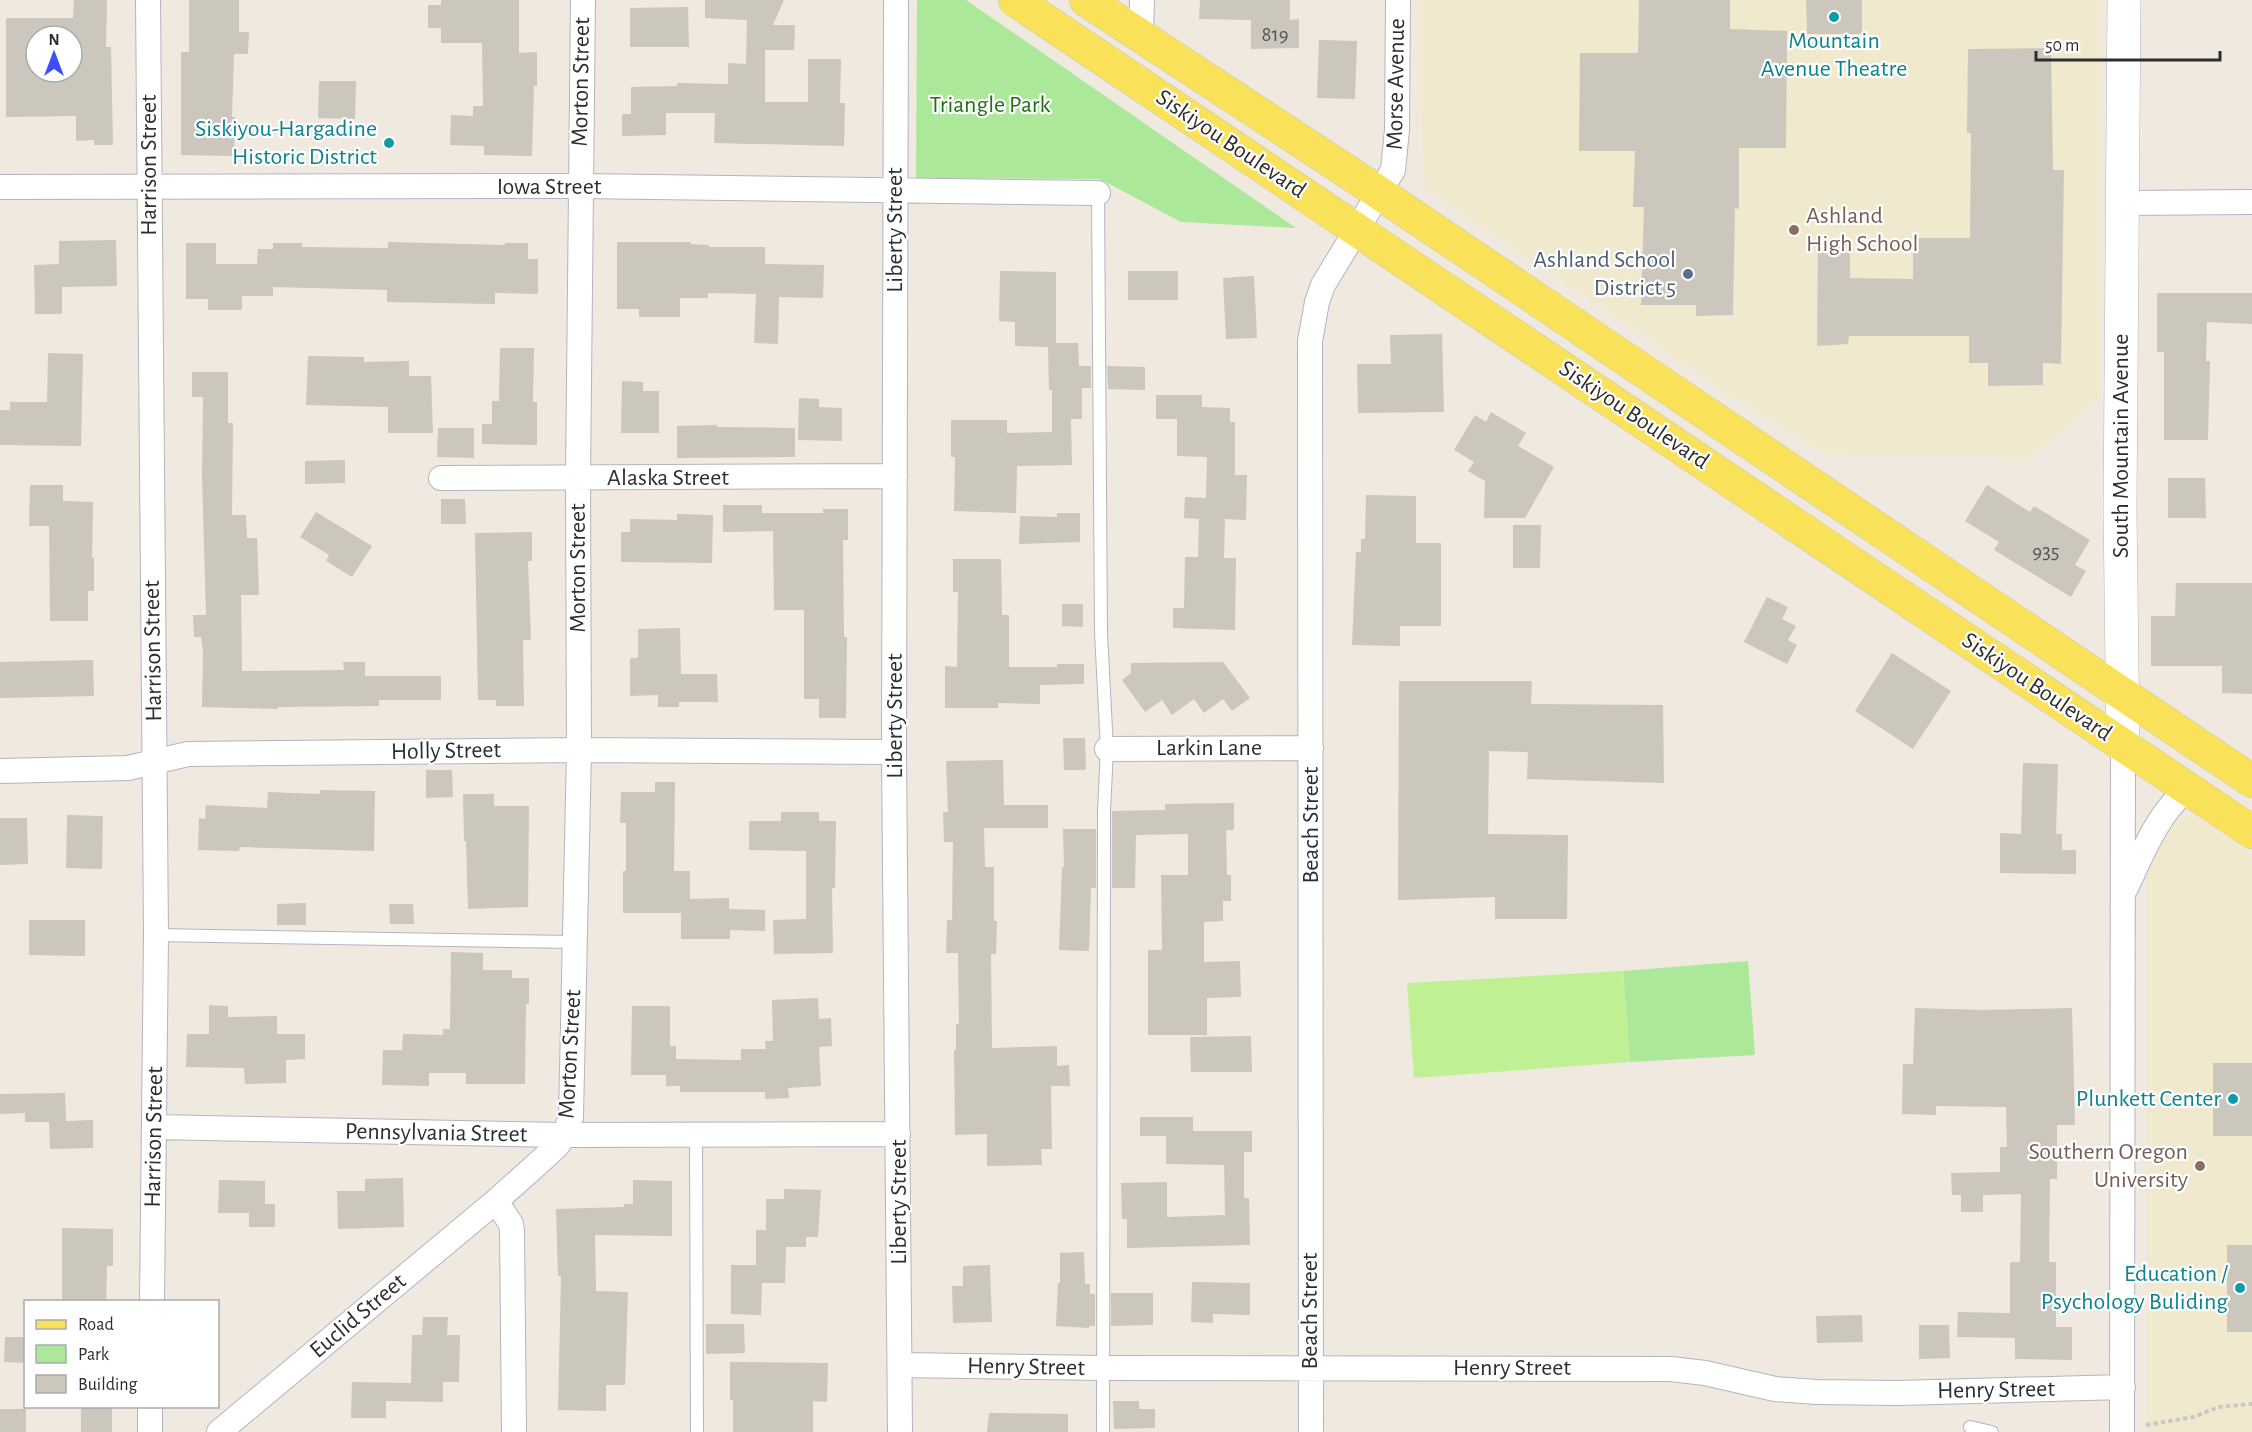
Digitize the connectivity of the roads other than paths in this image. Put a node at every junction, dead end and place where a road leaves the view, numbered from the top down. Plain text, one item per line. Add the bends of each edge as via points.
1 (148, 0) edge
2 (583, 0) edge
3 (896, 0) edge
4 (1015, 0) edge
5 (1086, 0) edge
6 (1142, 0) edge
7 (1398, 0) edge
8 (2124, 0) edge
9 (1141, 37) junction
10 (149, 186) junction
11 (580, 186) junction
12 (0, 188) edge
13 (895, 190) junction
14 (1098, 193) joint
15 (1381, 194) junction
16 (2252, 202) edge
17 (2124, 203) junction
18 (1359, 230) junction
19 (895, 476) junction
20 (441, 478) dead end
21 (578, 478) junction
22 (2122, 693) junction
23 (2123, 746) junction
24 (1311, 748) junction
25 (1107, 749) junction
26 (579, 750) junction
27 (894, 752) junction
28 (154, 763) junction
29 (0, 771) edge
30 (2252, 781) edge
31 (2187, 789) junction
32 (2252, 832) edge
33 (2123, 892) junction
34 (156, 936) junction
35 (575, 942) junction
36 (154, 1127) junction
37 (898, 1134) junction
38 (696, 1135) junction
39 (564, 1136) junction
40 (496, 1201) junction
41 (152, 1300) edge
42 (900, 1365) junction
43 (1310, 1367) junction
44 (1102, 1368) junction
45 (2122, 1387) junction
46 (150, 1408) edge
47 (1970, 1426) dead end
48 (150, 1432) edge
49 (219, 1432) edge
50 (514, 1432) edge
51 (697, 1432) edge
52 (900, 1432) edge
53 (1103, 1432) edge
54 (1311, 1432) edge
55 (1992, 1432) edge
56 (2122, 1432) edge

1 - 10 street, Harrison Street
2 - 11 street, Morton Street
3 - 13 street, Liberty Street
4 - 18 main road, Siskiyou Boulevard
5 - 9 main road, Siskiyou Boulevard
6 - 9 street
7 - 15 street, Morse Avenue via 1396,158
8 - 17 street, South Mountain Avenue
9 - 15 main road, Siskiyou Boulevard
10 - 11 street, Iowa Street
10 - 12 street, Iowa Street
10 - 28 street, Harrison Street
11 - 13 street, Iowa Street
11 - 21 street, Morton Street
13 - 14 street, Iowa Street
13 - 19 street, Liberty Street
14 - 25 lane via 1101,633
15 - 18 street, Morse Avenue
15 - 22 main road, Siskiyou Boulevard
16 - 17 street
17 - 22 street, South Mountain Avenue
18 - 23 main road, Siskiyou Boulevard
18 - 24 street, Beach Street via 1323,285 1310,341
19 - 21 street, Alaska Street
19 - 27 street, Liberty Street
20 - 21 street, Alaska Street
21 - 26 street, Morton Street
22 - 23 street, South Mountain Avenue
22 - 30 main road, Siskiyou Boulevard
23 - 31 main road, Siskiyou Boulevard
23 - 33 street, South Mountain Avenue
24 - 25 street, Larkin Lane
24 - 43 street, Beach Street
25 - 44 lane
26 - 27 street, Holly Street
26 - 28 street, Holly Street via 188,754
26 - 35 street, Morton Street
27 - 37 street, Liberty Street
28 - 29 street, Holly Street via 103,770
28 - 34 street, Harrison Street
31 - 32 main road, Siskiyou Boulevard
31 - 33 street, South Mountain Avenue via 2160,819
33 - 45 street, South Mountain Avenue
34 - 35 lane
34 - 36 street, Harrison Street
35 - 39 street, Morton Street via 571,1117
36 - 39 street, Pennsylvania Street
36 - 41 street, Harrison Street
37 - 38 street, Pennsylvania Street
37 - 42 street, Liberty Street
38 - 39 street, Pennsylvania Street
38 - 51 lane
39 - 40 street, Euclid Street
40 - 49 street, Euclid Street
40 - 50 street via 512,1231
42 - 44 street, Henry Street
42 - 52 street, Liberty Street
43 - 44 street, Henry Street
43 - 45 street, Henry Street via 1671,1369 1775,1389 1816,1392
43 - 54 street, Beach Street
44 - 53 lane
45 - 56 street, South Mountain Avenue
46 - 48 street
47 - 55 lane

